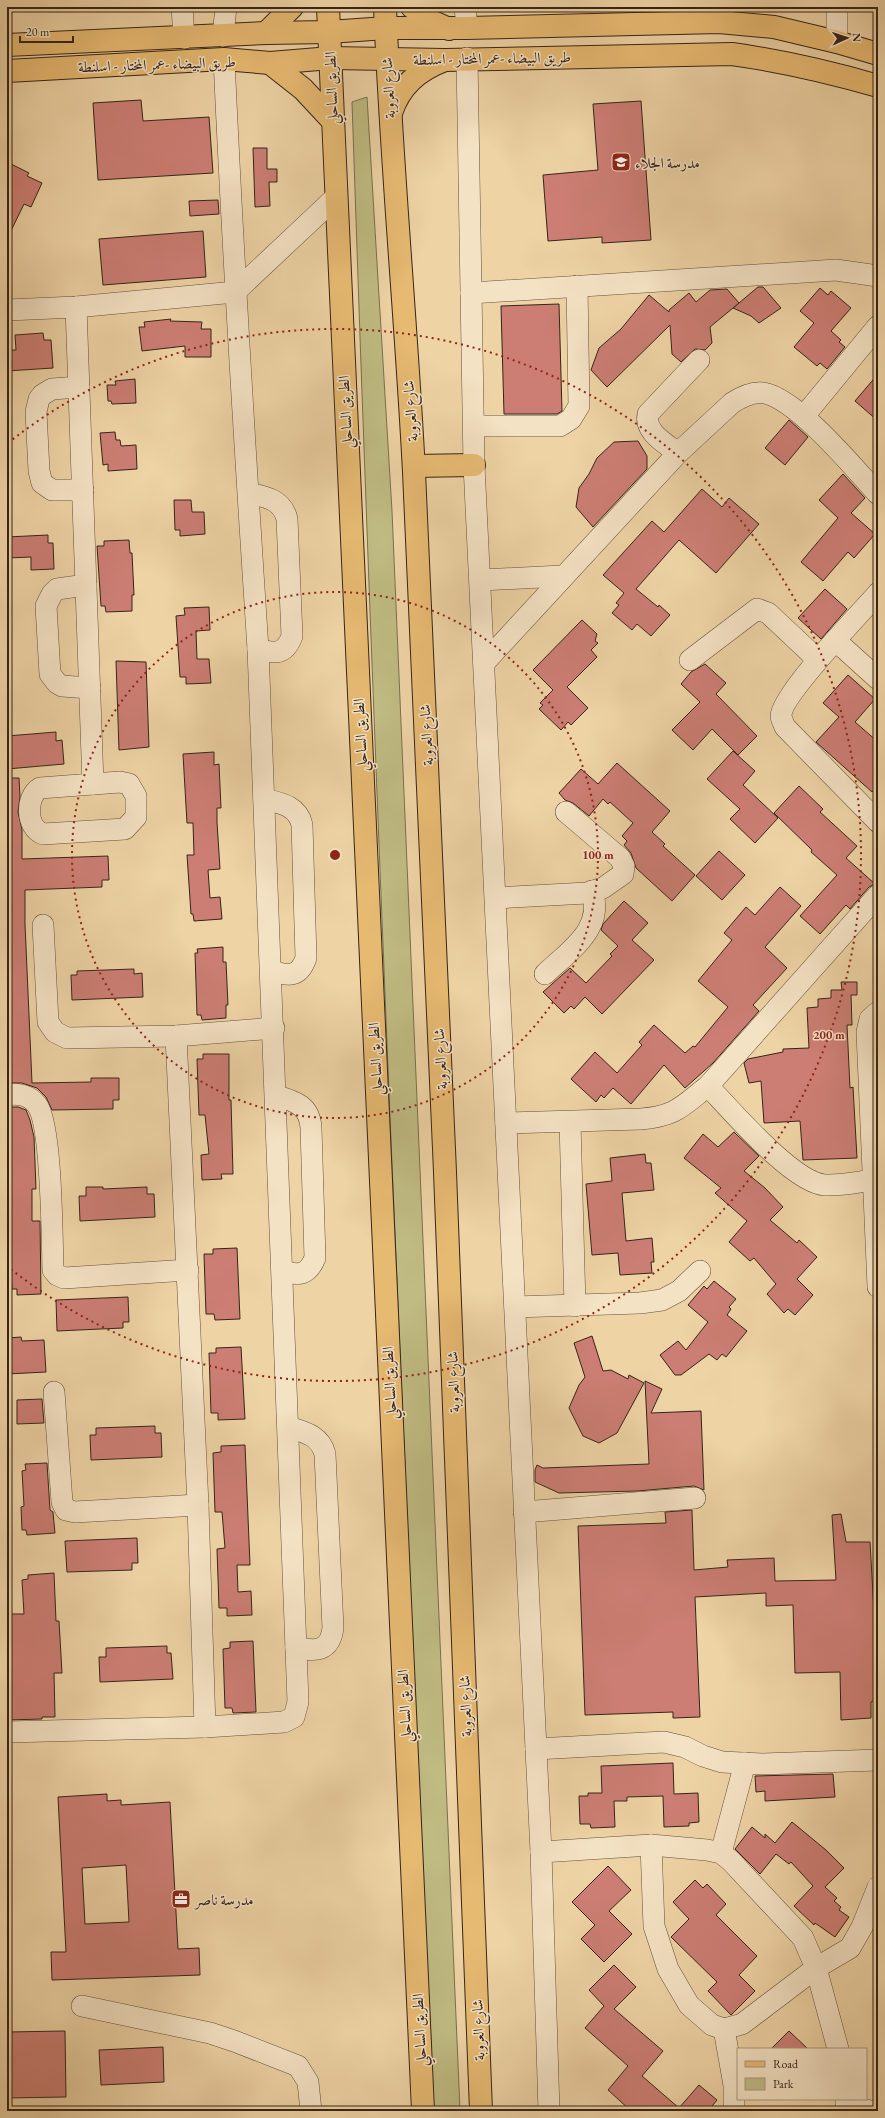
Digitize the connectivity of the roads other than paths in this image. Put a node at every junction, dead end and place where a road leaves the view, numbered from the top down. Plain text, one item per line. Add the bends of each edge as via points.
1 (182, 7) edge
2 (226, 7) edge
3 (292, 7) edge
4 (328, 7) edge
5 (412, 7) edge
6 (466, 7) edge
7 (837, 7) edge
8 (386, 18) edge
9 (458, 29) junction
10 (329, 32) junction
11 (266, 33) junction
12 (223, 36) junction
13 (184, 38) junction
14 (837, 42) junction
15 (7, 45) edge
16 (878, 54) edge
17 (331, 58) junction
18 (467, 58) junction
19 (224, 59) junction
20 (387, 59) junction
21 (445, 60) junction
22 (270, 63) junction
23 (7, 71) edge
24 (878, 86) edge
25 (390, 118) junction
26 (332, 120) junction
27 (335, 198) junction
28 (878, 276) edge
29 (577, 286) junction
30 (235, 292) junction
31 (471, 293) junction
32 (76, 307) junction
33 (7, 310) edge
34 (878, 326) edge
35 (699, 360) dead end
36 (79, 387) junction
37 (804, 416) junction
38 (474, 426) junction
39 (678, 453) junction
40 (474, 465) junction
41 (414, 466) junction
42 (83, 490) junction
43 (249, 493) junction
44 (878, 494) edge
45 (562, 576) junction
46 (481, 580) junction
47 (86, 585) junction
48 (878, 593) edge
49 (836, 641) junction
50 (258, 649) junction
51 (817, 659) junction
52 (690, 660) dead end
53 (484, 663) junction
54 (878, 679) edge
55 (90, 688) junction
56 (93, 784) junction
57 (264, 799) junction
58 (566, 812) dead end
59 (878, 822) edge
60 (592, 892) junction
61 (878, 895) edge
62 (496, 898) junction
63 (43, 925) dead end
64 (272, 971) junction
65 (545, 974) dead end
66 (878, 1012) edge
67 (274, 1028) junction
68 (176, 1036) junction
69 (708, 1086) junction
70 (7, 1095) edge
71 (277, 1096) junction
72 (570, 1122) junction
73 (506, 1123) junction
74 (874, 1180) junction
75 (188, 1270) junction
76 (283, 1271) junction
77 (700, 1271) dead end
78 (878, 1286) edge
79 (575, 1306) junction
80 (515, 1307) junction
81 (54, 1392) dead end
82 (288, 1427) junction
83 (695, 1498) dead end
84 (198, 1505) junction
85 (524, 1512) junction
86 (296, 1647) junction
87 (204, 1727) junction
88 (7, 1732) edge
89 (536, 1749) junction
90 (878, 1760) edge
91 (745, 1763) junction
92 (651, 1845) junction
93 (541, 1852) junction
94 (721, 1853) junction
95 (878, 1887) edge
96 (816, 1968) junction
97 (82, 2006) dead end
98 (724, 2029) junction
99 (838, 2048) edge
100 (846, 2105) edge
101 (311, 2111) edge
102 (423, 2111) edge
103 (481, 2111) edge
104 (549, 2111) edge
105 (734, 2111) edge
106 (870, 2111) edge

1 - 13 street
2 - 12 street
3 - 11 main road
4 - 10 main road, الطريق الساحلي
5 - 9 main road via 431,21
6 - 9 street
7 - 14 street
8 - 9 main road, طريق البيضاء -عمر المختار - اسلنطة
8 - 10 main road, طريق البيضاء -عمر المختار - اسلنطة
8 - 20 main road, شارع العروبة
9 - 14 main road, طريق البيضاء -عمر المختار - اسلنطة via 719,22 774,27
10 - 11 main road, طريق البيضاء -عمر المختار - اسلنطة
10 - 17 main road, الطريق الساحلي
11 - 12 main road, طريق البيضاء -عمر المختار - اسلنطة
12 - 13 main road, طريق البيضاء -عمر المختار - اسلنطة
13 - 15 main road, طريق البيضاء -عمر المختار - اسلنطة
14 - 16 main road, طريق البيضاء -عمر المختار - اسلنطة
17 - 20 main road, طريق البيضاء -عمر المختار - اسلنطة
17 - 22 main road, طريق البيضاء -عمر المختار - اسلنطة
17 - 26 main road, الطريق الساحلي
18 - 21 main road, طريق البيضاء -عمر المختار - اسلنطة
18 - 24 main road, طريق البيضاء -عمر المختار - اسلنطة via 732,54 779,60
18 - 31 street
19 - 22 main road, طريق البيضاء -عمر المختار - اسلنطة
19 - 23 main road, طريق البيضاء -عمر المختار - اسلنطة
19 - 30 street
20 - 21 main road, طريق البيضاء -عمر المختار - اسلنطة
20 - 25 main road, شارع العروبة
21 - 25 main road via 415,75 403,88
22 - 26 main road via 303,89
25 - 41 main road, شارع العروبة
26 - 27 main road, الطريق الساحلي
27 - 30 street
27 - 102 main road, الطريق الساحلي
28 - 29 street via 836,270
29 - 31 street
29 - 38 street via 579,406 571,419 560,426
30 - 32 street
30 - 43 street
31 - 38 street
32 - 33 street
32 - 36 street
34 - 37 street
35 - 39 street via 648,414 646,421 648,428
36 - 42 street
36 - 42 street via 52,389 39,399 36,412 38,464 40,477 46,487 58,491
37 - 39 street via 773,396 753,393 732,403
37 - 44 street
38 - 40 street
39 - 45 street
40 - 41 main road
40 - 46 street
41 - 103 main road, شارع العروبة
42 - 47 street
43 - 50 street
43 - 50 street via 273,499 283,508 287,519 292,636 287,645 278,652 272,654
45 - 46 street
45 - 53 street
46 - 53 street
47 - 55 street
47 - 55 street via 57,589 46,606 50,674 62,686
48 - 49 street
49 - 51 street
49 - 54 street
50 - 57 street
51 - 52 street via 768,613 757,609
51 - 59 street via 784,704 781,716 785,727
53 - 62 street
55 - 56 street
56 - 56 street via 120,782 132,788 136,796 136,812 134,822 130,826 120,830 43,834 34,829 30,804 36,791 45,787
57 - 64 street
57 - 64 street via 294,809 302,825 306,958 302,967 288,976
58 - 60 street via 620,858 624,866 623,874 603,888
60 - 62 street
60 - 65 street via 596,910 590,929
61 - 69 street
62 - 73 street
63 - 68 street via 48,1022 55,1032 67,1038 80,1039
64 - 67 street
66 - 74 street via 870,1019 867,1032
67 - 68 street
67 - 71 street
68 - 75 street
69 - 72 street via 675,1112 660,1117
69 - 74 street via 777,1157 803,1177 824,1185
70 - 75 street via 27,1097 37,1104 42,1114 48,1166 53,1270 57,1275 64,1278
71 - 76 street
71 - 76 street via 302,1106 310,1116 311,1128 315,1258 310,1267 301,1274
72 - 73 street
72 - 79 street
73 - 80 street
74 - 78 street
75 - 84 street
76 - 82 street
77 - 79 street via 679,1291 662,1300
79 - 80 street
80 - 85 street
81 - 84 street via 62,1502 66,1510 75,1512
82 - 86 street
82 - 86 street via 316,1438 325,1454 333,1628 328,1643 319,1650
83 - 85 street
84 - 87 street
85 - 89 street
86 - 87 street via 298,1702 294,1716 284,1722
87 - 88 street
89 - 91 street via 664,1742 685,1747 722,1762
89 - 93 street
90 - 91 street
91 - 94 street
92 - 93 street
92 - 94 street
92 - 98 street via 654,1926 668,1969 689,2005 712,2025
93 - 104 street
94 - 96 street via 732,1861 803,1938
95 - 96 street via 859,1934 850,1948
96 - 98 street via 742,2024
96 - 99 street
97 - 101 street via 210,2033 298,2066 308,2082
98 - 105 street via 734,2085
100 - 106 street

